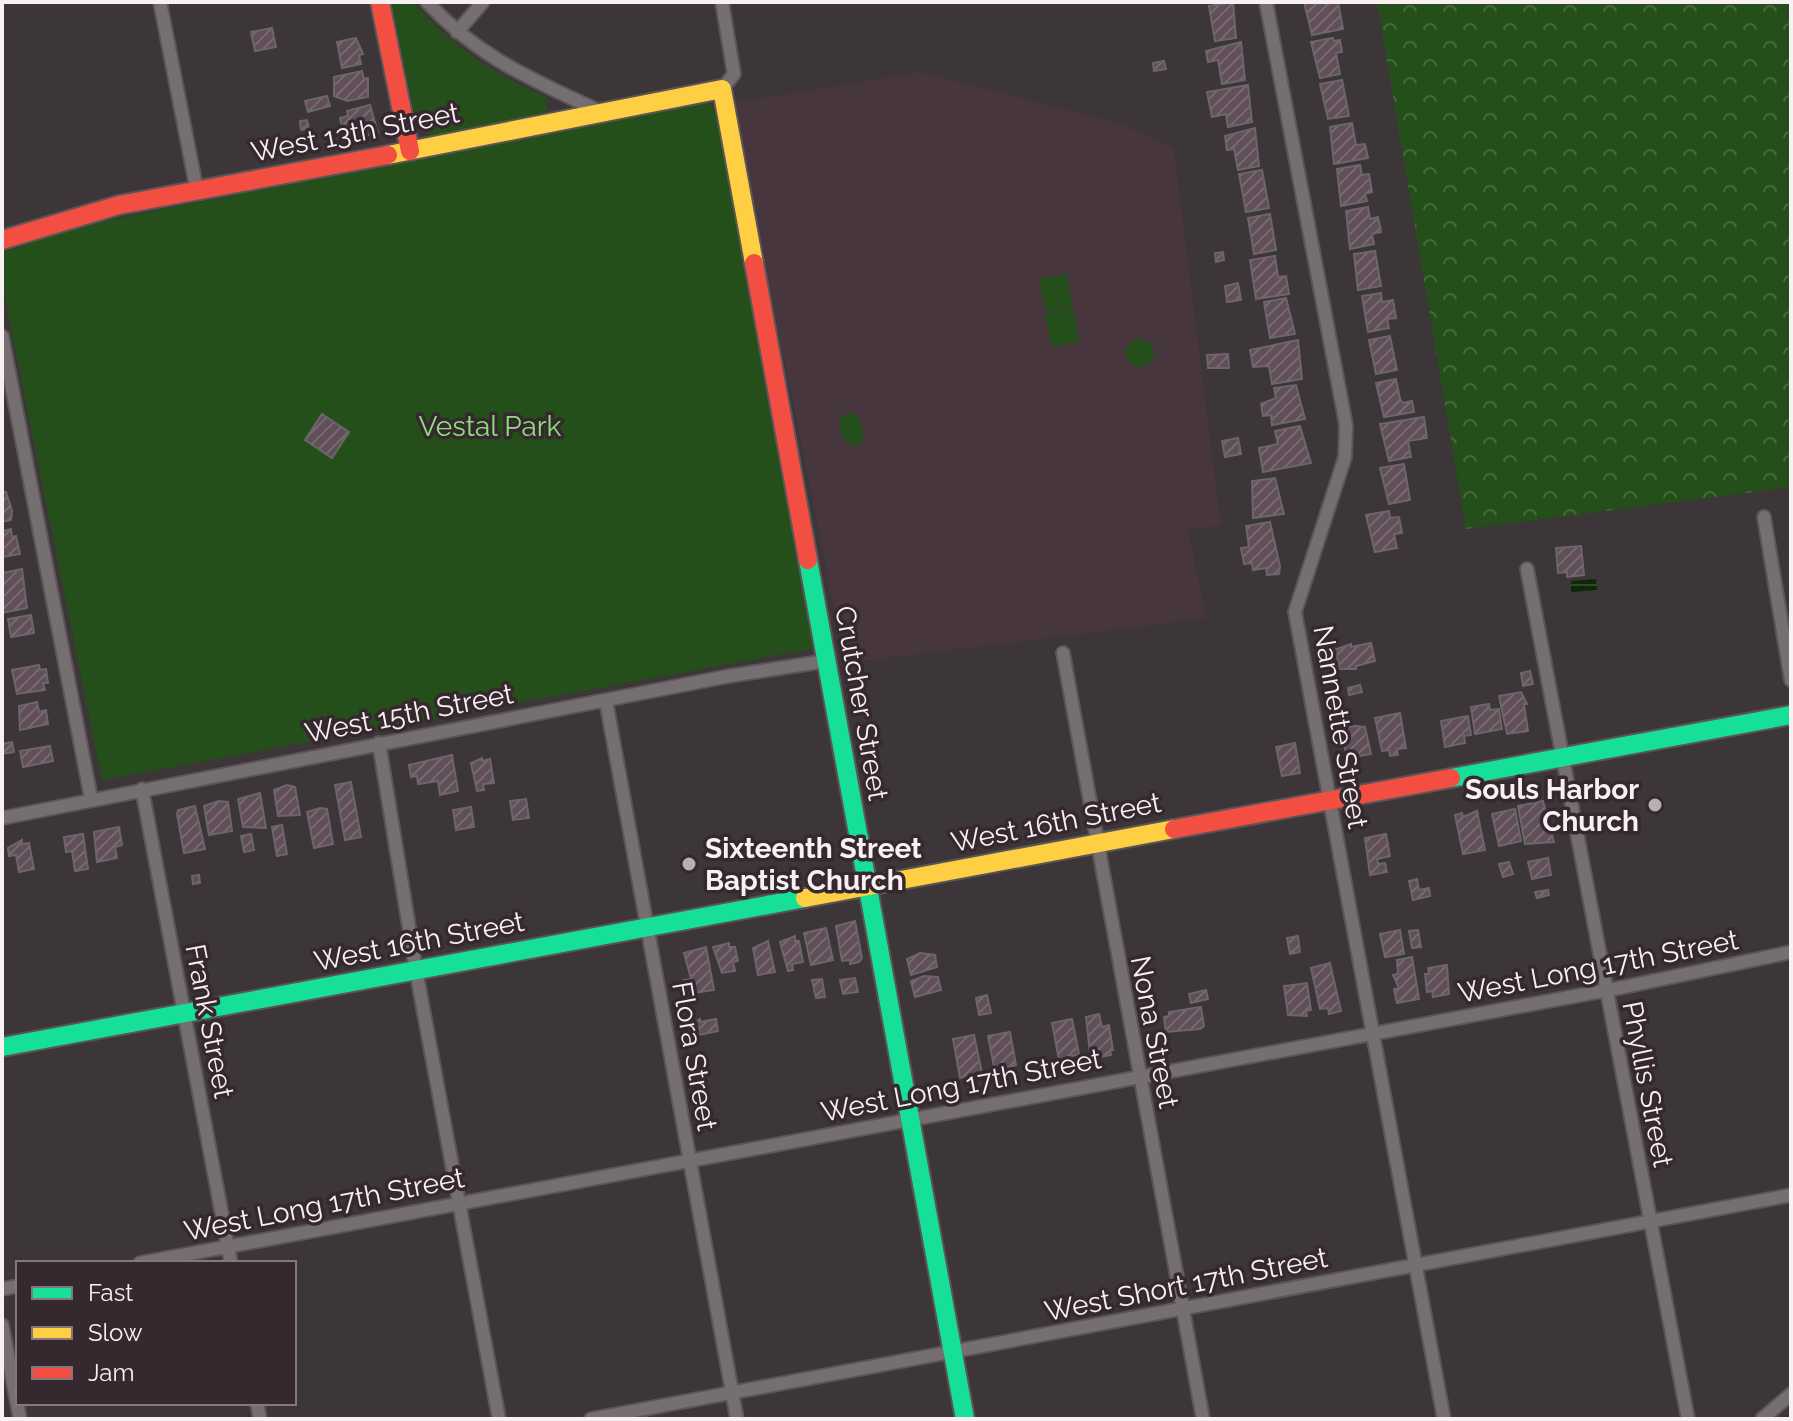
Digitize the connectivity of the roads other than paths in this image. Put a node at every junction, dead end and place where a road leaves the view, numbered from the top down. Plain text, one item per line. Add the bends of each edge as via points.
1 (160, 2) edge
2 (380, 2) edge
3 (427, 2) edge
4 (483, 2) edge
5 (722, 2) edge
6 (1266, 2) edge
7 (457, 32) junction
8 (722, 89) junction
9 (597, 110) junction
10 (410, 151) junction
11 (197, 191) junction
12 (2, 240) edge
13 (2, 336) edge
14 (1764, 517) dead end
15 (1527, 569) dead end
16 (1063, 653) dead end
17 (826, 661) junction
18 (1791, 680) edge
19 (606, 701) junction
20 (1791, 715) edge
21 (379, 743) junction
22 (1562, 756) junction
23 (142, 789) junction
24 (91, 798) junction
25 (1330, 799) junction
26 (2, 818) edge
27 (1095, 843) junction
28 (866, 886) junction
29 (647, 927) junction
30 (1791, 952) edge
31 (416, 970) junction
32 (1606, 989) junction
33 (184, 1013) junction
34 (1373, 1033) junction
35 (2, 1047) edge
36 (1139, 1076) junction
37 (909, 1119) junction
38 (689, 1161) junction
39 (1791, 1195) edge
40 (459, 1203) junction
41 (1650, 1222) junction
42 (228, 1247) junction
43 (151, 1261) edge
44 (231, 1261) edge
45 (1416, 1265) junction
46 (1183, 1309) junction
47 (2, 1325) edge
48 (955, 1353) junction
49 (732, 1393) junction
50 (1791, 1394) edge
51 (16, 1398) edge
52 (499, 1419) edge
53 (591, 1419) edge
54 (737, 1419) edge
55 (965, 1419) edge
56 (1203, 1419) edge
57 (1444, 1419) edge
58 (1688, 1419) edge
59 (1762, 1419) edge

1 - 11 street
2 - 10 street
3 - 7 street
4 - 7 street
5 - 8 street, Crutcher Street via 734,74
6 - 25 street, Nannette Street via 1346,425 1345,457 1295,612
7 - 9 street via 510,70
8 - 9 street, West 13th Street
8 - 17 street, Crutcher Street
9 - 10 street, West 13th Street
10 - 11 street, West 13th Street
11 - 12 street, West 13th Street via 64,220
13 - 24 street
14 - 18 street
15 - 22 street, Phyllis Street
16 - 27 street, Nona Street
17 - 19 street, West 15th Street
17 - 28 street, Crutcher Street
19 - 21 street, West 15th Street
19 - 29 street, Flora Street
20 - 22 street, West 16th Street
21 - 23 street, West 15th Street
21 - 31 street
22 - 25 street, West 16th Street
22 - 32 street, Phyllis Street
23 - 24 street, West 15th Street
23 - 33 street, Frank Street
24 - 26 street, West 15th Street
25 - 27 street, West 16th Street
25 - 34 street, Nannette Street
27 - 28 street, West 16th Street
27 - 36 street, Nona Street
28 - 29 street, West 16th Street
28 - 37 street, Crutcher Street
29 - 31 street, West 16th Street
29 - 38 street, Flora Street
30 - 32 street, West Long 17th Street
31 - 33 street, West 16th Street
31 - 40 street
32 - 34 street, West Long 17th Street
32 - 41 street, Phyllis Street
33 - 35 street, West 16th Street
33 - 42 street, Frank Street
34 - 36 street, West Long 17th Street
34 - 45 street, Nannette Street
36 - 37 street, West Long 17th Street
36 - 46 street, Nona Street
37 - 38 street, West Long 17th Street
37 - 48 street, Crutcher Street
38 - 40 street, West Long 17th Street
38 - 49 street, Flora Street
39 - 41 street, West Short 17th Street
40 - 42 street, West Long 17th Street
40 - 52 street
41 - 45 street, West Short 17th Street
41 - 58 street, Phyllis Street
42 - 43 street, West Long 17th Street
42 - 44 street, Frank Street
45 - 46 street, West Short 17th Street
45 - 57 street, Nannette Street
46 - 48 street, West Short 17th Street
46 - 56 street, Nona Street
47 - 51 street
48 - 49 street, West Short 17th Street
48 - 55 street, Crutcher Street
49 - 53 street, West Short 17th Street
49 - 54 street, Flora Street
50 - 59 street

